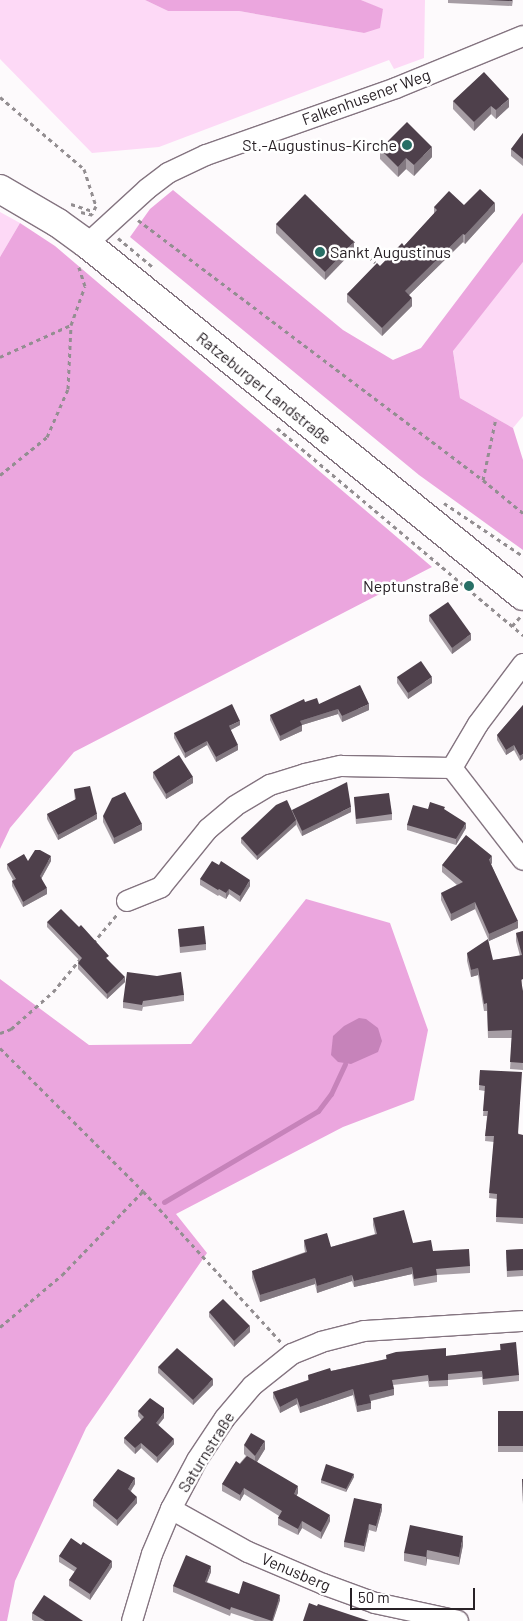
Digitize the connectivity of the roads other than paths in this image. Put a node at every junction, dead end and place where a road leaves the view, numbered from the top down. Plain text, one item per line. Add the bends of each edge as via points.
1 (523, 36) edge
2 (0, 189) edge
3 (87, 244) junction
4 (523, 596) edge
5 (523, 664) edge
6 (452, 768) junction
7 (523, 860) edge
8 (127, 901) road end
9 (523, 1321) edge
10 (171, 1509) junction
11 (132, 1621) edge
12 (458, 1621) edge

1 - 3 street, Falkenhusener Weg via 396,88 206,155 168,173 123,209
2 - 3 main road, Ratzeburger Landstraße
3 - 4 main road, Ratzeburger Landstraße
5 - 6 street via 478,724
6 - 7 street
6 - 8 street via 341,766 270,784 235,806 208,829 161,888
9 - 10 street, Saturnstraße via 364,1331 320,1342 292,1354 252,1386 225,1418 197,1460
10 - 11 street, Saturnstraße via 152,1554
10 - 12 street, Venusberg via 248,1552 375,1604

